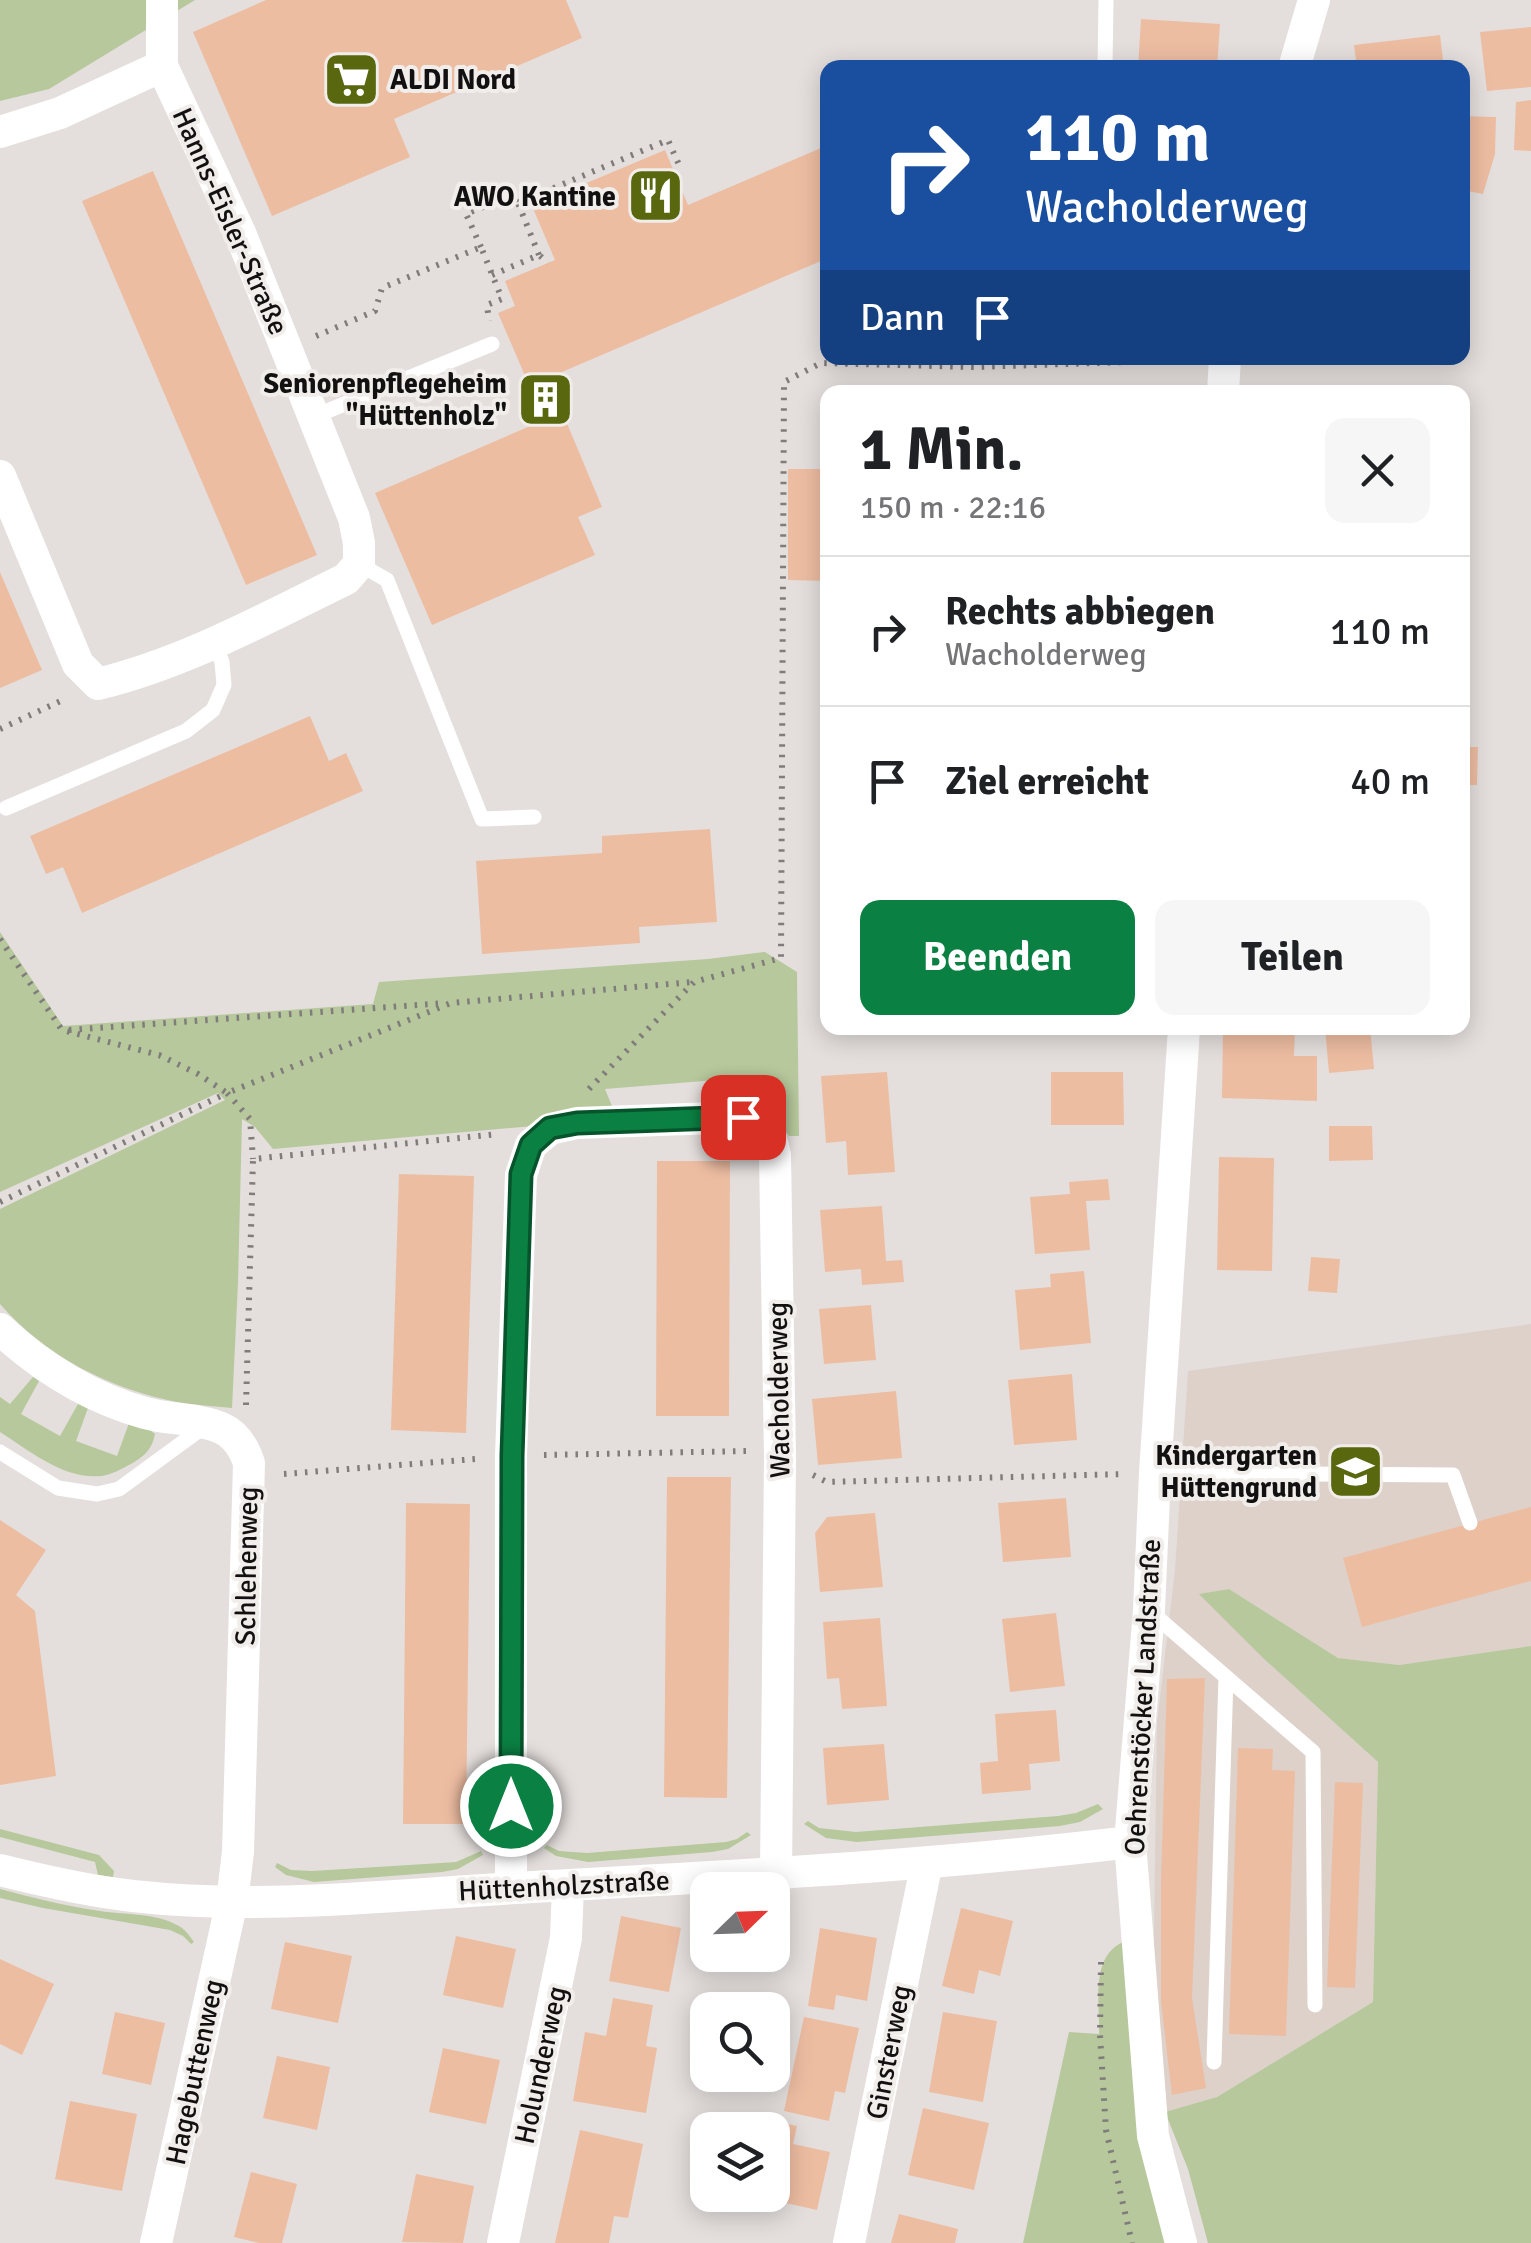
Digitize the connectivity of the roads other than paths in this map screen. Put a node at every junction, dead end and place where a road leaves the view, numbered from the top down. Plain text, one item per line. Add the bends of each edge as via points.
1 (162, 0) edge
2 (1106, 0) edge
3 (1314, 0) edge
4 (1105, 60) edge
5 (1296, 60) edge
6 (162, 66) junction
7 (0, 132) edge
8 (492, 344) road end
9 (315, 416) junction
10 (0, 476) edge
11 (359, 564) junction
12 (214, 643) junction
13 (6, 808) dead end
14 (534, 817) dead end
15 (1184, 1035) edge
16 (0, 1329) edge
17 (208, 1424) junction
18 (0, 1452) edge
19 (1154, 1472) junction
20 (1470, 1523) dead end
21 (1149, 1610) junction
22 (1226, 1677) junction
23 (1130, 1842) junction
24 (927, 1862) junction
25 (0, 1870) edge
26 (776, 1872) edge
27 (790, 1873) edge
28 (690, 1879) edge
29 (568, 1885) junction
30 (511, 1888) junction
31 (232, 1901) junction
32 (1315, 2005) dead end
33 (1214, 2062) dead end
34 (156, 2243) edge
35 (503, 2243) edge
36 (849, 2243) edge
37 (1181, 2243) edge

1 - 6 street, Hanns-Eisler-Straße
2 - 4 lane
3 - 5 street
6 - 7 street via 60,113
6 - 9 street, Hanns-Eisler-Straße
8 - 9 lane
9 - 11 street, Hanns-Eisler-Straße via 354,518
10 - 12 street via 78,664 98,684
11 - 12 street via 346,579
11 - 14 lane via 387,580 482,819
12 - 13 lane via 224,686 214,710 186,731
15 - 19 street, Oehrenstöcker Landstraße
16 - 17 street, Schlehenweg via 95,1395
17 - 18 lane via 119,1489 97,1494 58,1488
17 - 31 street, Schlehenweg via 224,1429 247,1464
19 - 20 lane via 1453,1474
19 - 21 street, Oehrenstöcker Landstraße
21 - 22 lane
21 - 23 street, Oehrenstöcker Landstraße
22 - 32 lane via 1313,1752
22 - 33 lane
23 - 24 street, Hüttenholzstraße
23 - 37 street, Oehrenstöcker Landstraße via 1152,2136
24 - 27 street, Hüttenholzstraße
24 - 36 street, Ginsterweg
25 - 31 street, Hüttenholzstraße via 132,1896
26 - 30 street, Wacholderweg via 780,1457 772,1137 743,1117 577,1123 550,1128 531,1145 521,1174 512,1456
28 - 29 street, Hüttenholzstraße
29 - 30 street, Hüttenholzstraße
29 - 35 street, Holunderweg via 566,1938
30 - 31 street, Hüttenholzstraße
31 - 34 street, Hagebuttenweg

